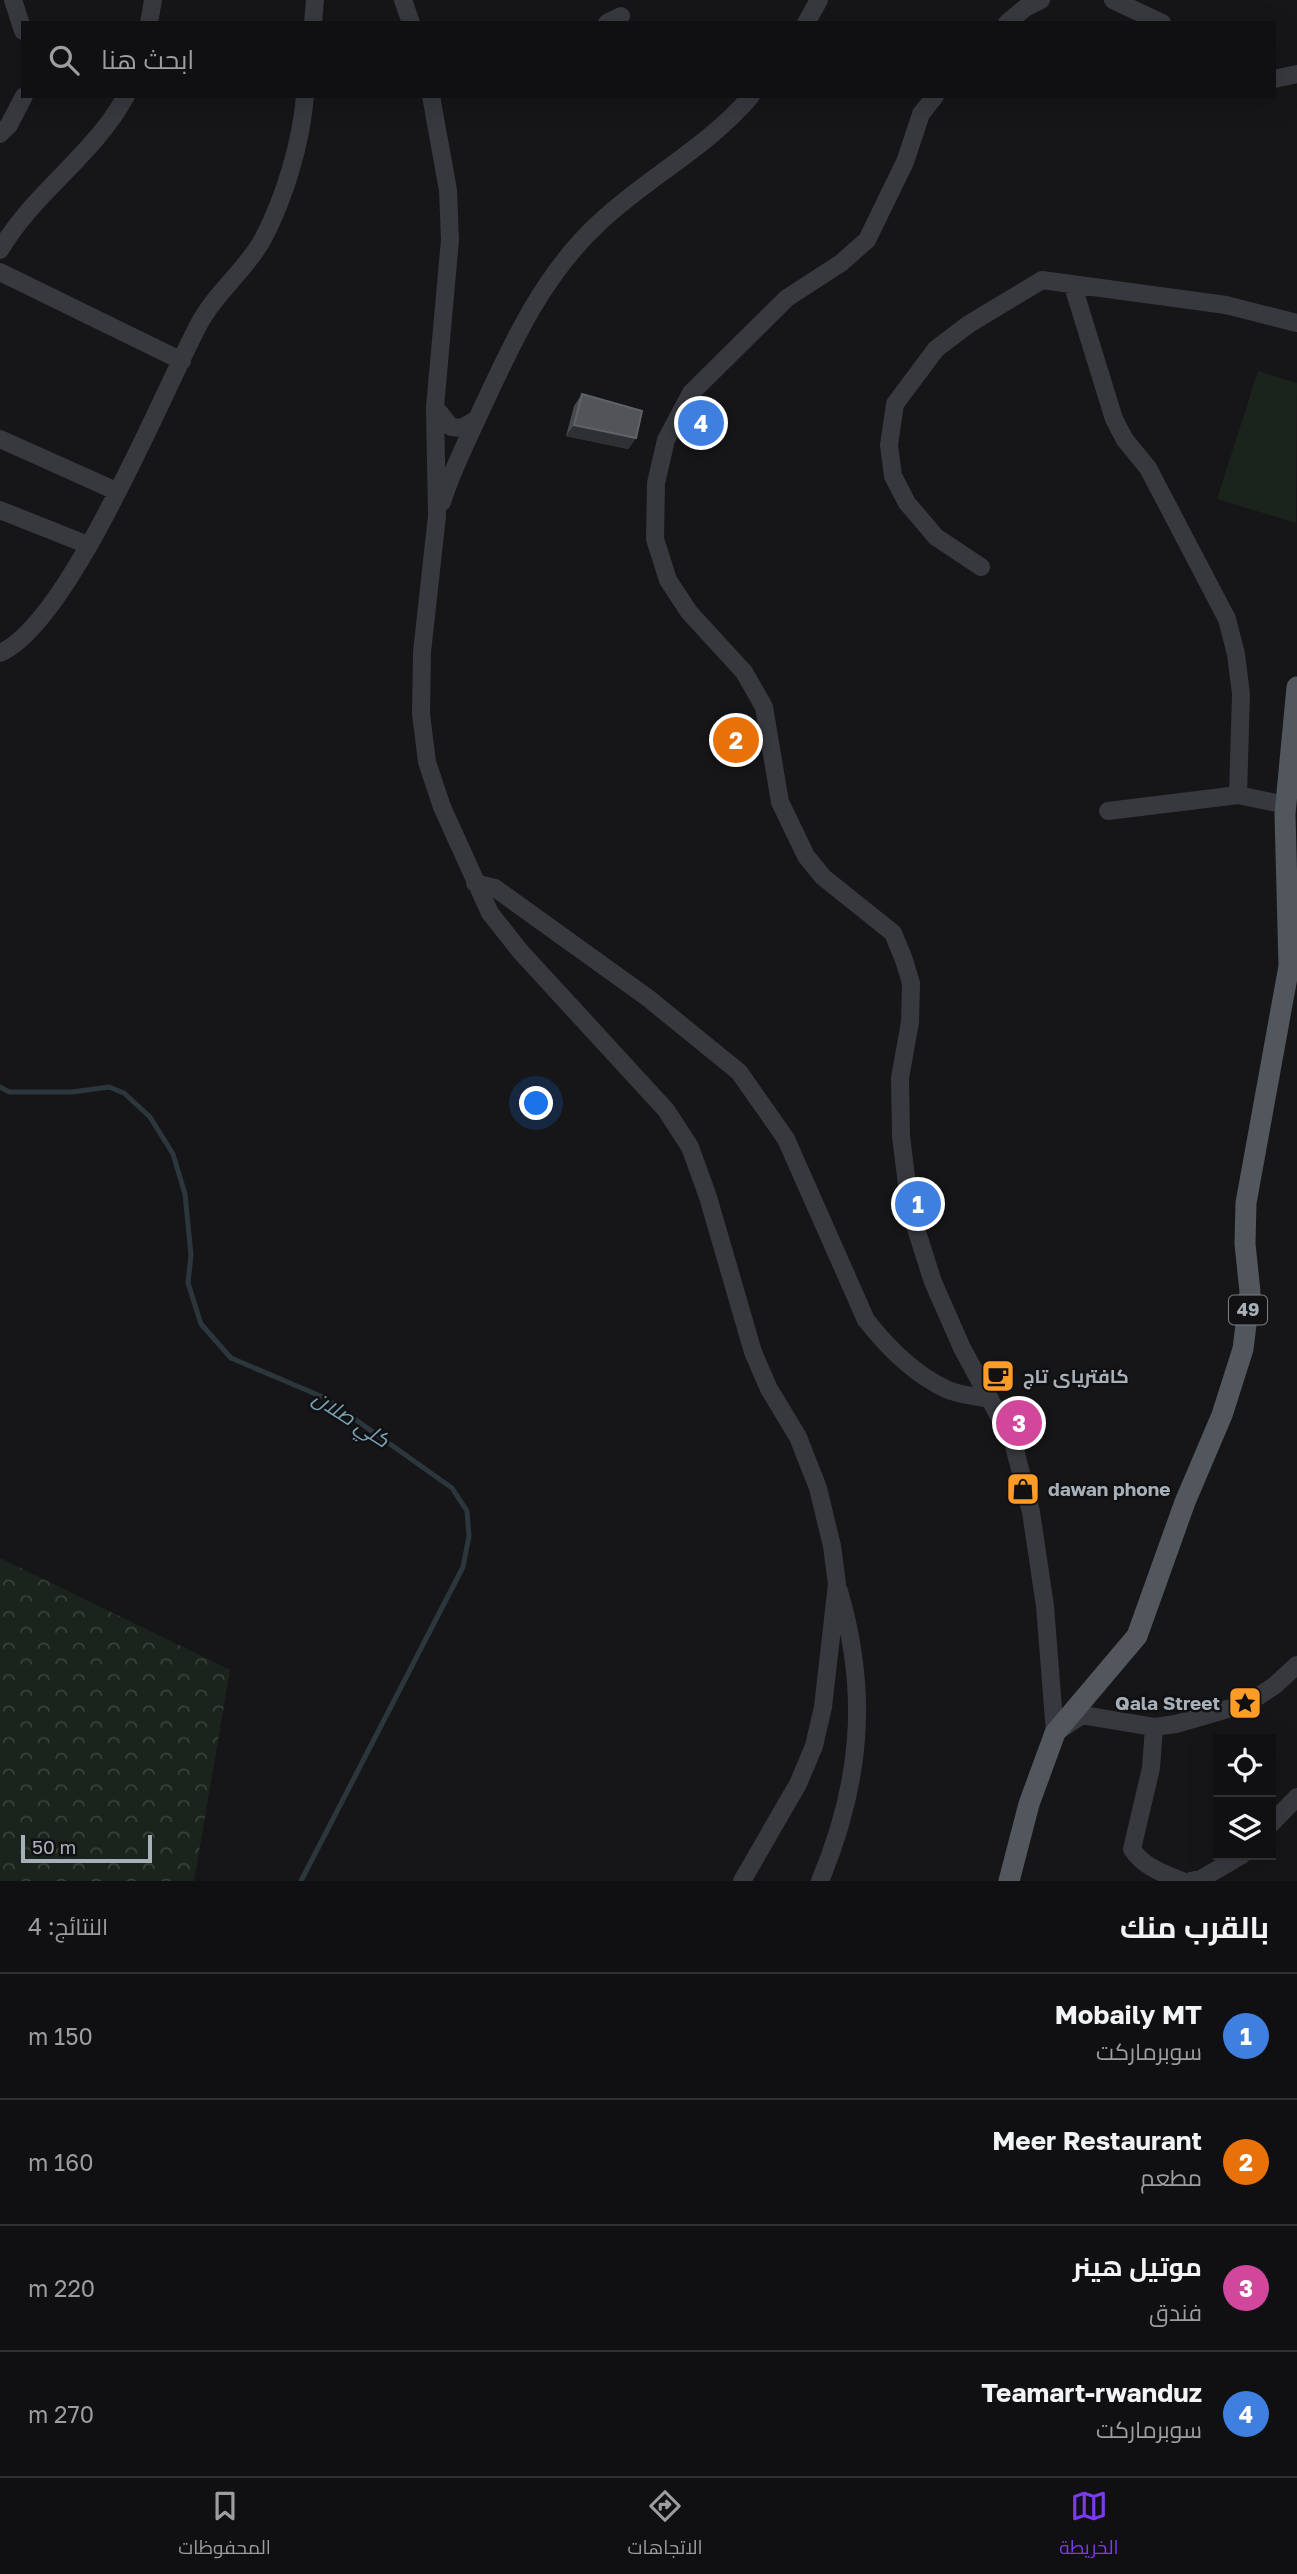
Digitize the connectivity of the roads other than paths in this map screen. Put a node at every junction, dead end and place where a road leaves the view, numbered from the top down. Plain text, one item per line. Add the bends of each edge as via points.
1 (13, 0) edge
2 (153, 0) edge
3 (315, 0) edge
4 (403, 0) edge
5 (819, 0) edge
6 (1041, 0) edge
7 (1113, 0) edge
8 (149, 21) edge
9 (313, 21) edge
10 (410, 21) edge
11 (807, 21) edge
12 (1009, 21) edge
13 (1158, 21) edge
14 (21, 25) edge
15 (1297, 74) edge
16 (1276, 79) edge
17 (23, 98) edge
18 (125, 98) edge
19 (305, 98) edge
20 (431, 98) edge
21 (749, 98) edge
22 (933, 98) edge
23 (0, 134) edge
24 (5, 230) edge
25 (0, 250) edge
26 (0, 272) edge
27 (1073, 286) junction
28 (1297, 323) edge
29 (182, 361) junction
30 (435, 407) junction
31 (477, 419) junction
32 (0, 439) edge
33 (116, 491) junction
34 (0, 510) edge
35 (437, 516) junction
36 (88, 545) junction
37 (981, 567) dead end
38 (0, 653) edge
39 (1297, 687) edge
40 (1238, 795) junction
41 (1108, 811) dead end
42 (1289, 814) edge
43 (475, 883) junction
44 (1294, 966) edge
45 (989, 1399) junction
46 (837, 1584) junction
47 (1297, 1665) edge
48 (1154, 1727) junction
49 (1055, 1734) junction
50 (1297, 1797) edge
51 (1276, 1819) edge
52 (1233, 1860) edge
53 (742, 1881) edge
54 (820, 1881) edge
55 (1009, 1881) edge
56 (1182, 1881) edge
57 (1189, 1881) edge

1 - 14 street
2 - 8 street
3 - 9 street
4 - 10 street
5 - 11 street
6 - 12 street
7 - 13 street
15 - 16 street
17 - 23 street
18 - 24 street via 95,143
19 - 29 street via 289,171 262,239 210,306
20 - 30 street via 448,190 450,240
21 - 31 street via 724,127 601,220 569,253 519,328
22 - 45 street via 921,114 905,162 867,240 787,298 691,393 666,440 656,483 655,539 668,580 744,672 764,706 780,802 806,856 823,877 892,933 904,960 911,983 900,1090 901,1136 910,1210 933,1282
24 - 25 street
26 - 29 street
27 - 28 street via 1226,305
27 - 37 street via 1042,280 969,324 936,349 895,404 889,445 893,476 907,503 936,537
27 - 40 street via 1114,419 1148,468 1227,619 1241,694
29 - 33 street
30 - 31 street via 451,427 462,428
30 - 35 street
31 - 35 street via 451,472
32 - 33 street
33 - 36 street
34 - 36 street
35 - 43 street via 422,652 421,713 427,761
36 - 38 street via 43,617 15,647
39 - 42 main road, 49
40 - 41 street
40 - 42 street
42 - 44 main road, 49
43 - 45 street via 495,888 648,998 739,1072 786,1139 866,1320 885,1344 925,1376 948,1390
43 - 46 street via 490,913 520,951 666,1110 690,1147 753,1352 769,1390 798,1437 818,1488
44 - 49 main road, 49 via 1246,1203 1250,1293 1243,1349 1137,1636
45 - 49 street via 1013,1443 1031,1512 1045,1606
46 - 53 street via 814,1746 798,1784
46 - 54 street via 851,1631 858,1680 856,1742 849,1796
47 - 48 street via 1248,1703
48 - 49 street via 1082,1715
48 - 56 street via 1152,1768 1132,1849 1148,1865
49 - 55 main road, 49 via 1029,1804
50 - 51 street
52 - 57 street

